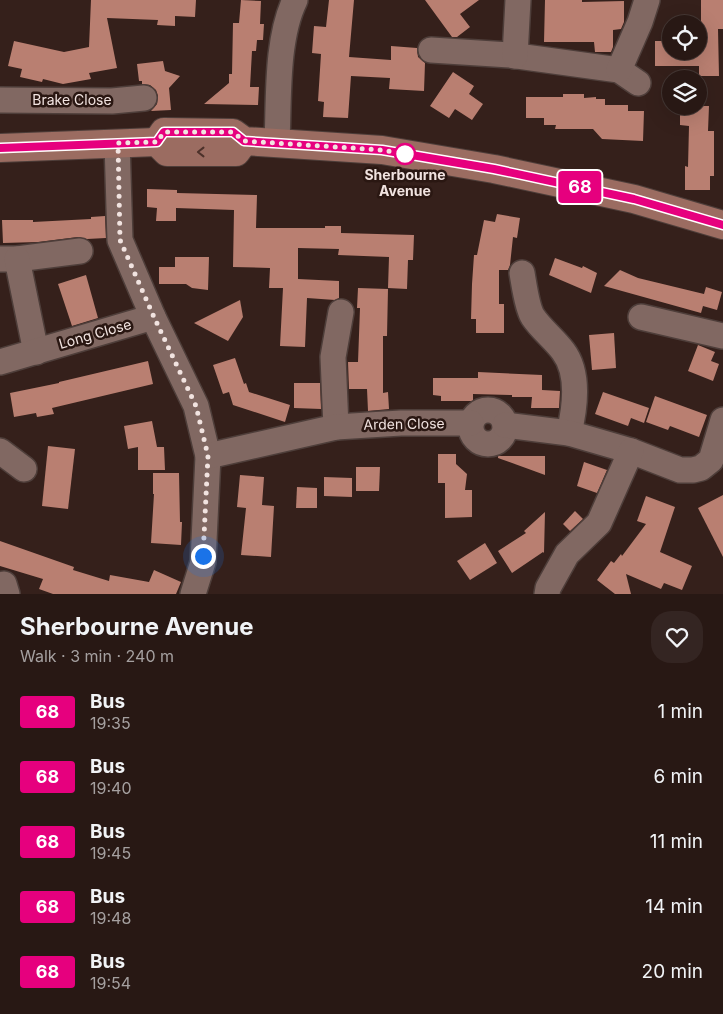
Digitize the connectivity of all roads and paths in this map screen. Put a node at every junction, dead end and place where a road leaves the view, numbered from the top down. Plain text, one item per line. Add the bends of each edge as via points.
1 (295, 0) edge
2 (518, 0) edge
3 (647, 0) edge
4 (431, 50) dead end
5 (515, 56) junction
6 (144, 98) dead end
7 (0, 100) edge
8 (277, 142) junction
9 (118, 143) junction
10 (0, 148) edge
11 (723, 225) edge
12 (80, 251) dead end
13 (9, 259) edge
14 (522, 273) dead end
15 (341, 312) dead end
16 (641, 316) dead end
17 (154, 317) junction
18 (723, 336) edge
19 (36, 352) junction
20 (0, 362) edge
21 (723, 420) edge
22 (336, 427) junction
23 (569, 433) junction
24 (0, 451) edge
25 (631, 451) junction
26 (208, 456) junction
27 (24, 469) dead end
28 (541, 588) edge
29 (193, 594) edge

1 - 8 street via 286,26 282,53
2 - 5 street
3 - 5 street via 628,76
4 - 5 street
6 - 7 street, Brake Close via 112,101
8 - 9 street via 244,141 233,132 164,132 157,142
8 - 11 street via 382,150 494,169 634,199
9 - 10 street
9 - 17 street via 120,240
12 - 13 street
13 - 19 street
14 - 23 street via 531,316 571,364 573,417
15 - 22 street via 333,357
16 - 18 street
17 - 19 street, Long Close
17 - 26 street via 196,406
19 - 20 street, Long Close
21 - 25 street, Arden Close via 711,460 701,468 680,470
22 - 23 street, Arden Close via 471,423 473,435 487,444 498,440 505,425
22 - 26 street, Arden Close
23 - 25 street, Arden Close
24 - 27 street
25 - 28 street via 599,523 567,554
26 - 29 street via 203,562

